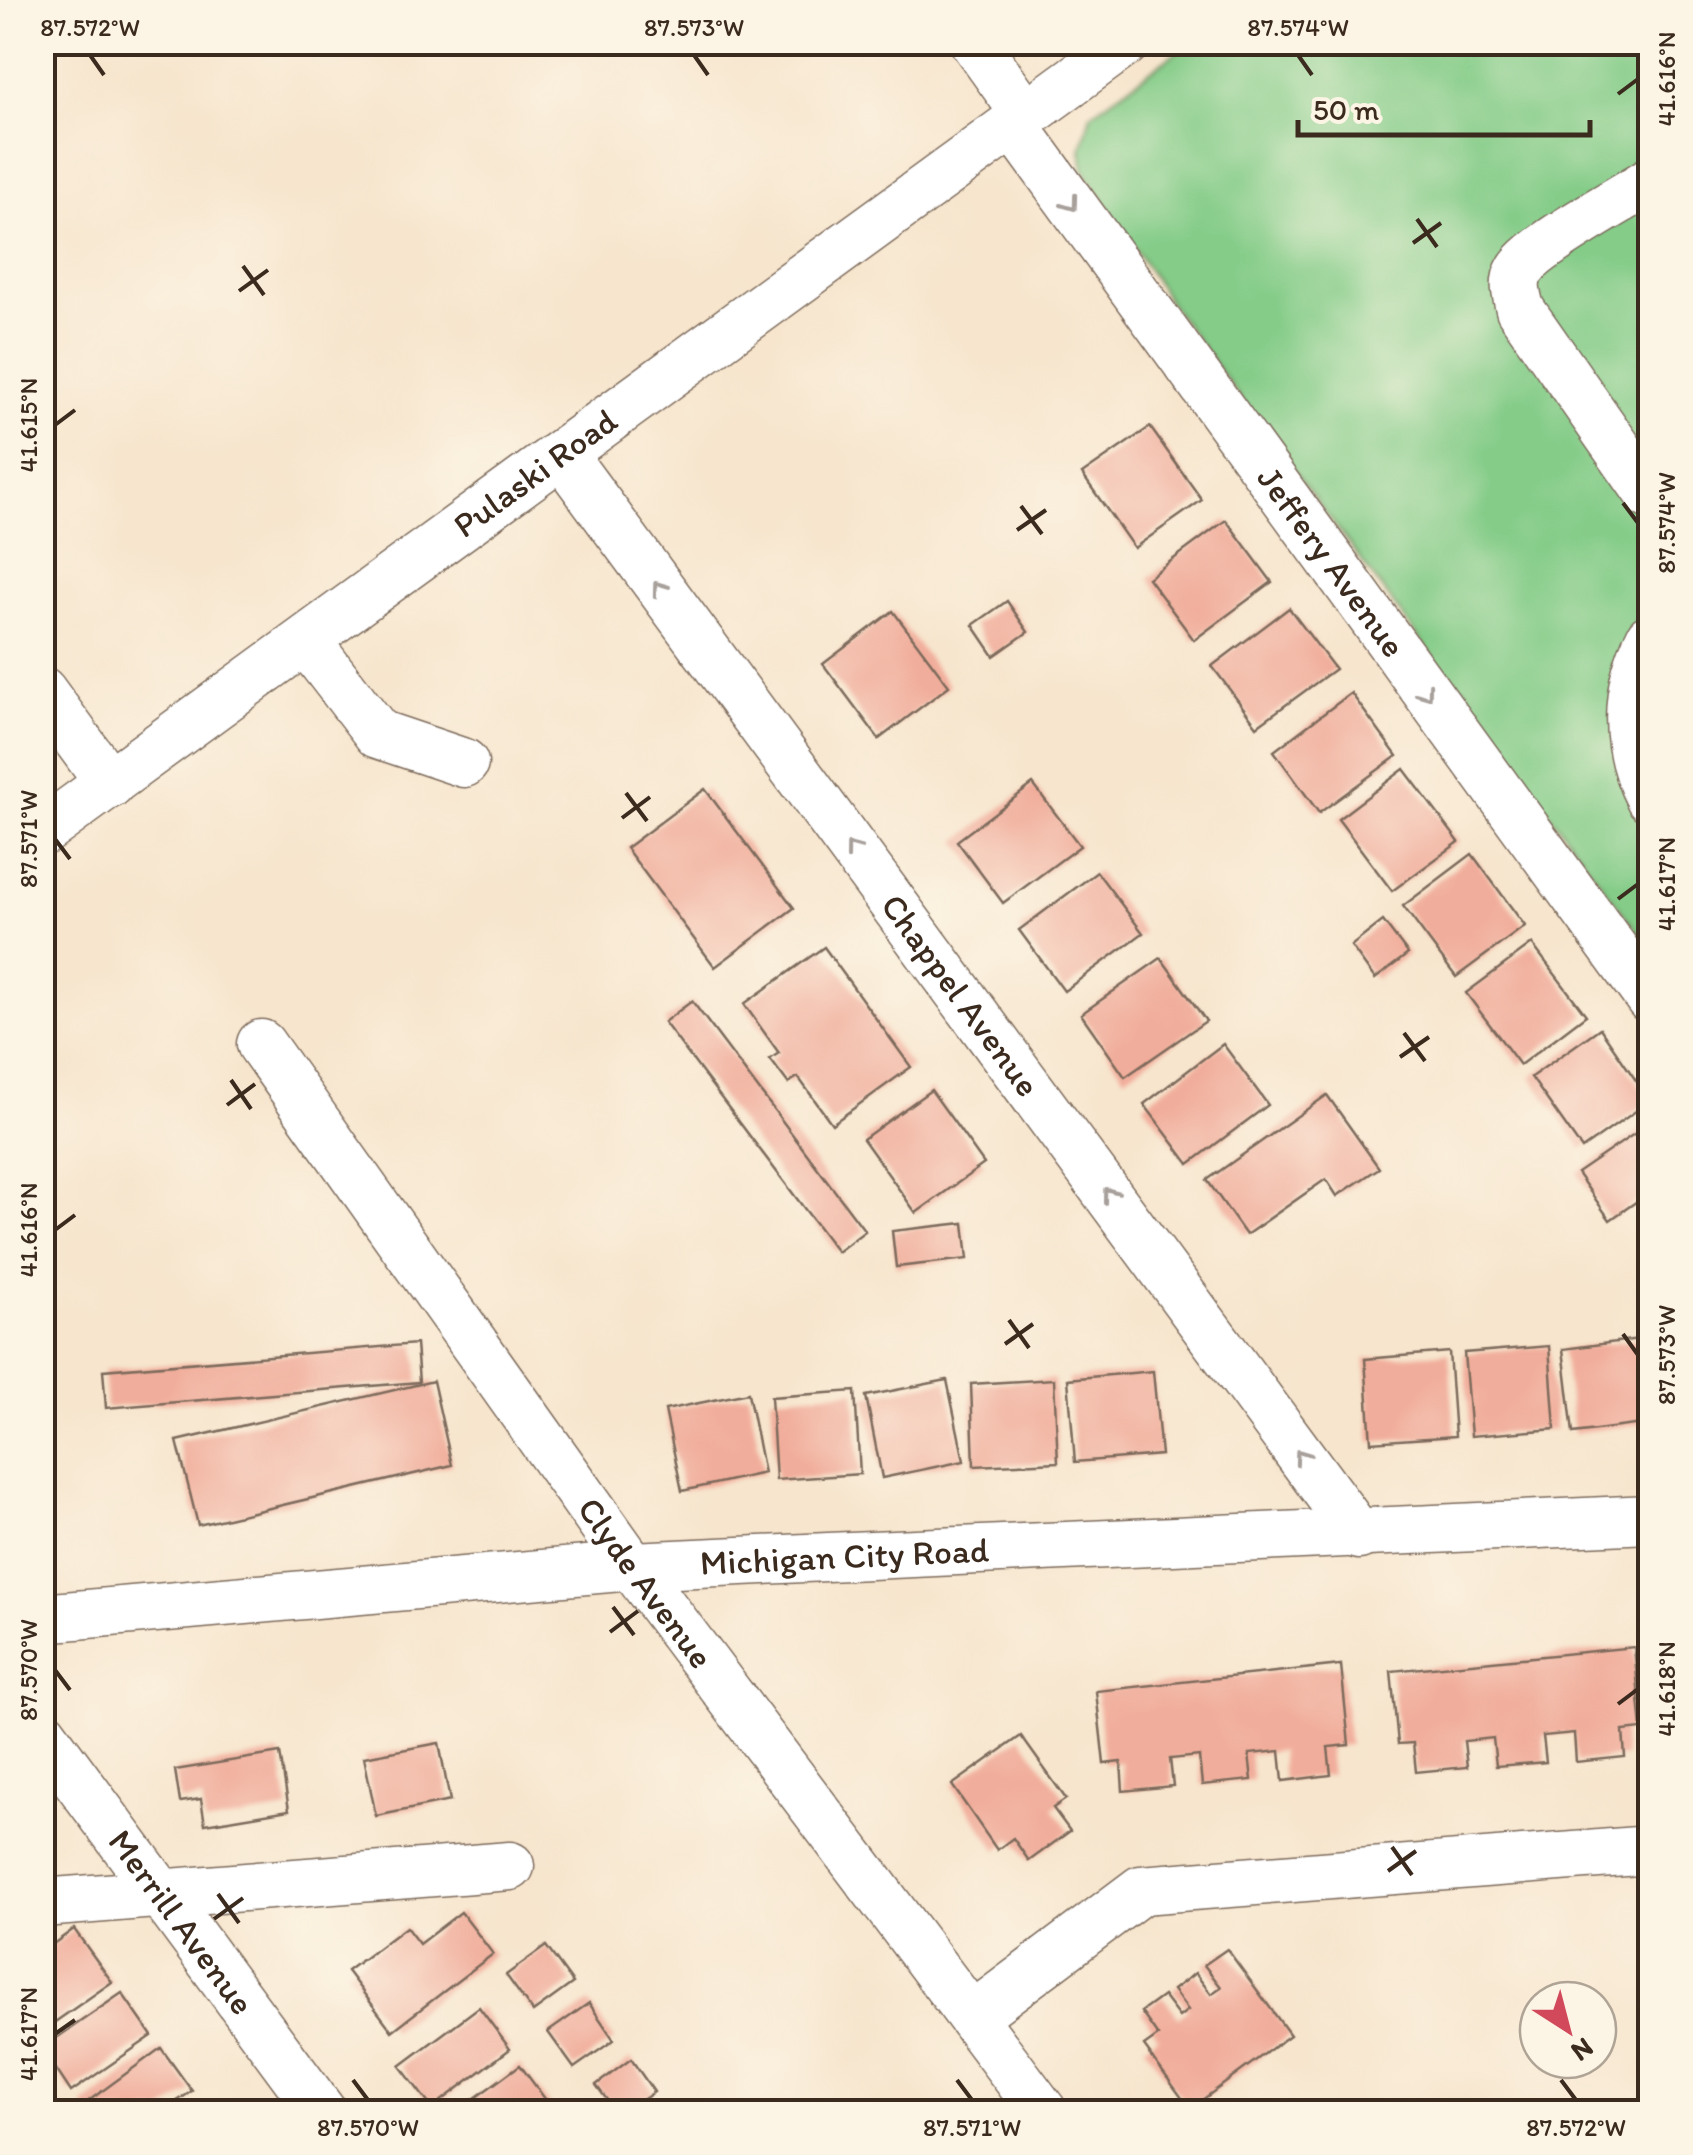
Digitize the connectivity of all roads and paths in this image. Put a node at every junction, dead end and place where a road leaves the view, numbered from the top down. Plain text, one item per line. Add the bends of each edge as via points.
1 (974, 42) edge
2 (1126, 42) edge
3 (1020, 120) junction
4 (1650, 181) edge
5 (563, 456) junction
6 (1650, 494) edge
7 (1650, 638) edge
8 (308, 642) junction
9 (42, 691) edge
10 (464, 763) dead end
11 (110, 784) junction
12 (1650, 798) edge
13 (42, 832) edge
14 (1650, 999) edge
15 (261, 1044) dead end
16 (1650, 1519) edge
17 (1359, 1535) junction
18 (632, 1566) junction
19 (42, 1618) edge
20 (42, 1733) edge
21 (1650, 1850) edge
22 (510, 1866) dead end
23 (162, 1896) junction
24 (42, 1904) edge
25 (973, 2016) junction
26 (313, 2109) edge
27 (1043, 2112) edge

1 - 3 street
2 - 3 street, Pulaski Road
3 - 5 street, Pulaski Road
3 -> 14 street, Jeffery Avenue
4 - 6 street via 1537,254 1520,269 1514,286 1520,309
5 - 8 street, Pulaski Road
17 -> 5 street, Chappel Avenue
7 - 12 street via 1629,704 1634,758
8 - 10 street via 378,734
8 - 11 street, Pulaski Road
9 - 11 street
11 - 13 street, Pulaski Road
15 - 18 street, Clyde Avenue
16 - 17 street, Michigan City Road
17 - 18 street, Michigan City Road
18 - 19 street, Michigan City Road
18 - 25 street, Clyde Avenue
20 - 23 street, Merrill Avenue
21 - 25 street via 1141,1890
22 - 23 street
23 - 24 street
23 - 26 street, Merrill Avenue
25 - 27 street, Clyde Avenue

